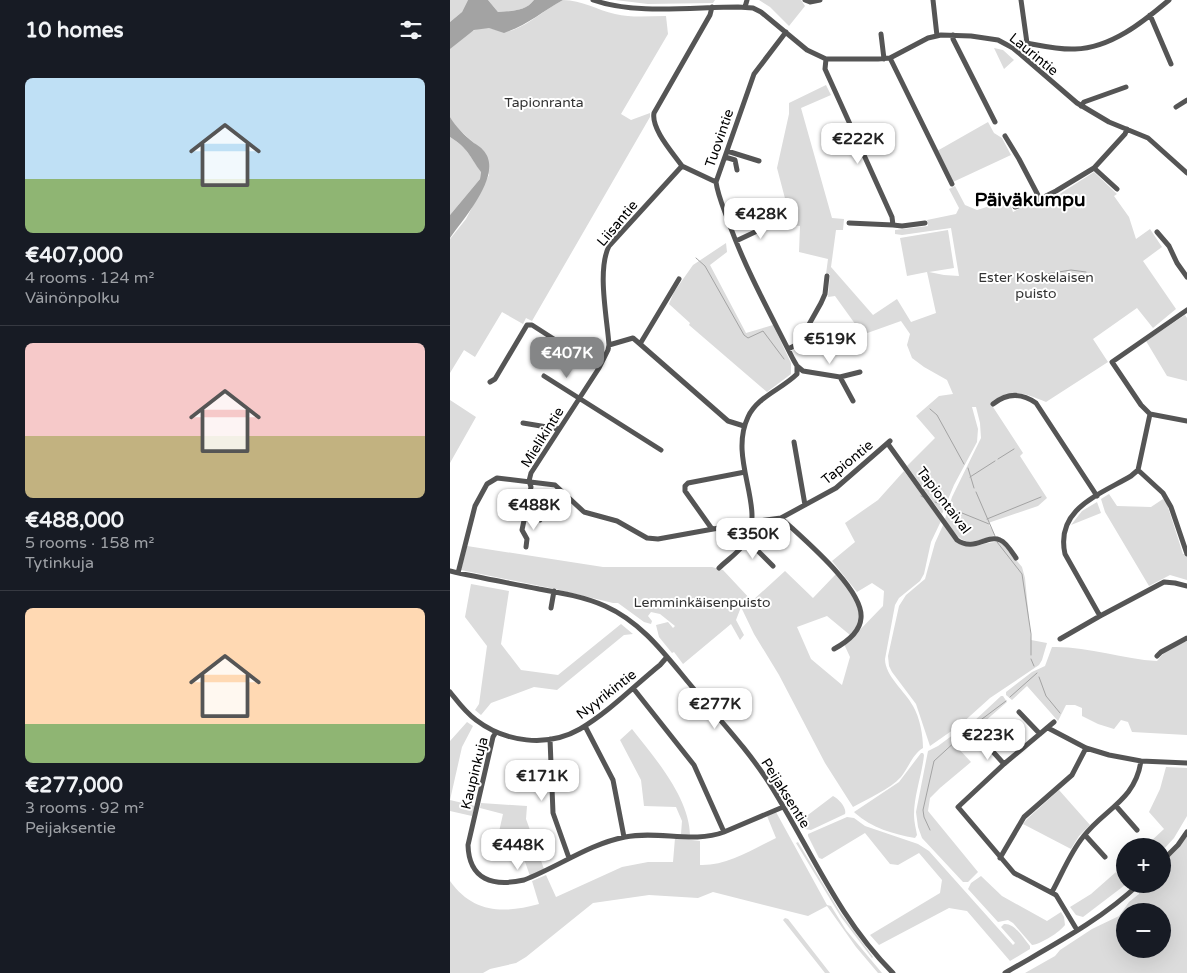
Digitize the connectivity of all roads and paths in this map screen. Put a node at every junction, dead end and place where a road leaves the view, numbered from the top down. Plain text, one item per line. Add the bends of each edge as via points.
1 (593, 0) edge
2 (747, 0) edge
3 (805, 0) edge
4 (820, 0) edge
5 (932, 0) edge
6 (1021, 0) edge
7 (1169, 0) edge
8 (712, 7) junction
9 (745, 8) junction
10 (1150, 15) junction
11 (786, 32) junction
12 (881, 34) dead end
13 (953, 35) junction
14 (937, 36) junction
15 (1027, 43) junction
16 (1013, 48) junction
17 (887, 58) junction
18 (826, 59) junction
19 (1171, 64) dead end
20 (1126, 87) dead end
21 (1187, 100) edge
22 (1081, 106) junction
23 (1176, 107) dead end
24 (995, 122) dead end
25 (1127, 130) junction
26 (1005, 136) dead end
27 (726, 154) junction
28 (758, 161) dead end
29 (682, 166) junction
30 (1094, 168) junction
31 (737, 170) dead end
32 (1187, 173) edge
33 (716, 182) junction
34 (952, 184) dead end
35 (1117, 189) dead end
36 (1040, 199) junction
37 (1015, 207) dead end
38 (778, 221) dead end
39 (849, 223) dead end
40 (925, 223) dead end
41 (893, 225) junction
42 (1157, 232) dead end
43 (736, 241) junction
44 (827, 276) dead end
45 (1187, 277) edge
46 (679, 279) dead end
47 (1187, 310) edge
48 (640, 344) junction
49 (609, 345) junction
50 (566, 347) junction
51 (788, 349) junction
52 (555, 363) dead end
53 (796, 366) junction
54 (599, 368) junction
55 (860, 372) dead end
56 (544, 376) dead end
57 (840, 377) junction
58 (490, 382) dead end
59 (579, 399) junction
60 (853, 401) dead end
61 (994, 404) dead end
62 (1150, 414) junction
63 (1187, 421) edge
64 (523, 423) dead end
65 (744, 426) junction
66 (559, 429) junction
67 (794, 442) dead end
68 (889, 442) joint
69 (661, 450) dead end
70 (1138, 470) junction
71 (745, 472) junction
72 (529, 481) junction
73 (1097, 496) junction
74 (805, 505) junction
75 (526, 512) junction
76 (781, 518) junction
77 (540, 520) dead end
78 (752, 522) junction
79 (712, 529) junction
80 (747, 540) junction
81 (526, 547) dead end
82 (1187, 554) edge
83 (1016, 558) dead end
84 (773, 566) dead end
85 (719, 568) dead end
86 (450, 571) edge
87 (458, 573) junction
88 (1187, 586) edge
89 (554, 592) junction
90 (551, 608) dead end
91 (1100, 616) junction
92 (1187, 638) edge
93 (1060, 639) dead end
94 (834, 649) dead end
95 (1157, 656) dead end
96 (667, 657) junction
97 (633, 688) junction
98 (450, 692) edge
99 (1020, 712) dead end
100 (1054, 722) dead end
101 (585, 726) junction
102 (1048, 728) junction
103 (496, 732) junction
104 (1040, 734) junction
105 (550, 739) junction
106 (986, 744) dead end
107 (1086, 748) junction
108 (1141, 761) junction
109 (1004, 764) junction
110 (1187, 764) edge
111 (1116, 806) junction
112 (783, 807) junction
113 (1137, 830) dead end
114 (724, 832) junction
115 (1187, 832) edge
116 (1085, 835) junction
117 (624, 837) junction
118 (1171, 852) edge
119 (1105, 857) dead end
120 (569, 858) junction
121 (1000, 858) junction
122 (1052, 892) junction
123 (1128, 893) edge
124 (1077, 930) junction
125 (893, 973) edge
126 (1005, 973) edge

1 - 8 street via 634,8
2 - 9 street
3 - 4 street
5 - 14 street
6 - 15 street
7 - 10 street
8 - 9 street
8 - 29 street via 654,113 660,135
9 - 11 street via 761,12
10 - 15 street via 1118,37 1076,50
10 - 19 street
11 - 18 street via 814,54
11 - 27 street, Tuovintie via 754,74
12 - 17 street
13 - 14 street, Laurintie
13 - 16 street, Laurintie via 998,40
13 - 24 street
14 - 17 street, Laurintie
15 - 16 street via 1022,42
16 - 22 street, Laurintie
17 - 18 street, Laurintie
17 - 34 street
18 - 41 street via 826,69
20 - 22 street
21 - 23 street
22 - 25 street, Laurintie
25 - 30 street
25 - 32 street, Laurintie via 1148,138
26 - 36 street
27 - 28 street
27 - 31 street via 735,160
27 - 33 street, Tuovintie
29 - 33 street
29 - 49 street, Liisantie via 609,246 604,256 602,268
30 - 35 street
30 - 36 street
33 - 43 street, Tuovintie
36 - 37 street
38 - 43 street
39 - 41 street
40 - 41 street
42 - 45 street
43 - 51 street, Tuovintie
44 - 51 street via 821,303 798,344
46 - 48 street
47 - 62 street via 1112,362
48 - 49 street via 632,338
48 - 65 street via 728,421
49 - 54 street, Mielikintie
50 - 52 street
50 - 54 street
50 - 58 street via 532,325 527,326 495,379
51 - 53 street, Tuovintie
53 - 57 street via 803,371
53 - 65 street via 797,374 758,403
54 - 59 street, Mielikintie
55 - 57 street
56 - 59 street
57 - 60 street
59 - 66 street, Mielikintie
59 - 69 street
61 - 73 street via 1002,398 1017,395 1027,397 1042,408
62 - 63 street
62 - 70 street
64 - 66 street
65 - 71 street via 741,449
66 - 72 street, Mielikintie
67 - 74 street
68 - 74 street, Tapiontie via 836,488
68 - 83 street, Tapiontaival via 957,540 969,545 1000,540
70 - 73 street
70 - 82 street via 1163,492
71 - 78 street
71 - 79 street via 685,486
72 - 75 street via 531,487
72 - 79 street, Tapiontie via 555,485 584,512 617,521 652,539
72 - 87 street, Tapiontie via 497,478 487,484 472,516
73 - 91 street via 1068,520 1063,545
74 - 76 street, Tapiontie
75 - 77 street
75 - 81 street via 522,530 527,539
76 - 78 street, Tapiontie
76 - 94 street via 819,553 859,602 861,616 858,628
78 - 79 street, Tapiontie
78 - 80 street
80 - 84 street
80 - 85 street
86 - 87 street, Peijaksentie
87 - 89 street, Peijaksentie
88 - 91 street via 1164,582
89 - 90 street
89 - 96 street, Peijaksentie via 586,599 618,612 635,624
91 - 93 street
92 - 95 street
96 - 97 street, Nyyrikintie
96 - 112 street, Peijaksentie via 760,770
97 - 101 street, Nyyrikintie
97 - 114 street via 694,765
98 - 103 street, Nyyrikintie via 468,714
99 - 104 street
100 - 102 street
101 - 105 street, Nyyrikintie
101 - 117 street via 613,780
102 - 104 street
102 - 107 street
103 - 105 street, Nyyrikintie via 527,740
103 - 120 street, Kaupinkuja via 468,845 471,865 482,878 512,883 535,876
104 - 109 street
105 - 120 street via 553,813
106 - 109 street
107 - 108 street
107 - 121 street via 1072,775 1024,817
108 - 110 street
108 - 111 street via 1132,789
109 - 121 street via 958,807
111 - 113 street
111 - 116 street
112 - 114 street, Kaupinkuja
112 - 125 street, Peijaksentie via 845,915
114 - 117 street, Kaupinkuja via 705,837 644,834
115 - 118 street
116 - 119 street
116 - 122 street
117 - 120 street, Kaupinkuja
121 - 122 street via 1014,873
122 - 124 street
123 - 124 street via 1105,913
124 - 126 street

